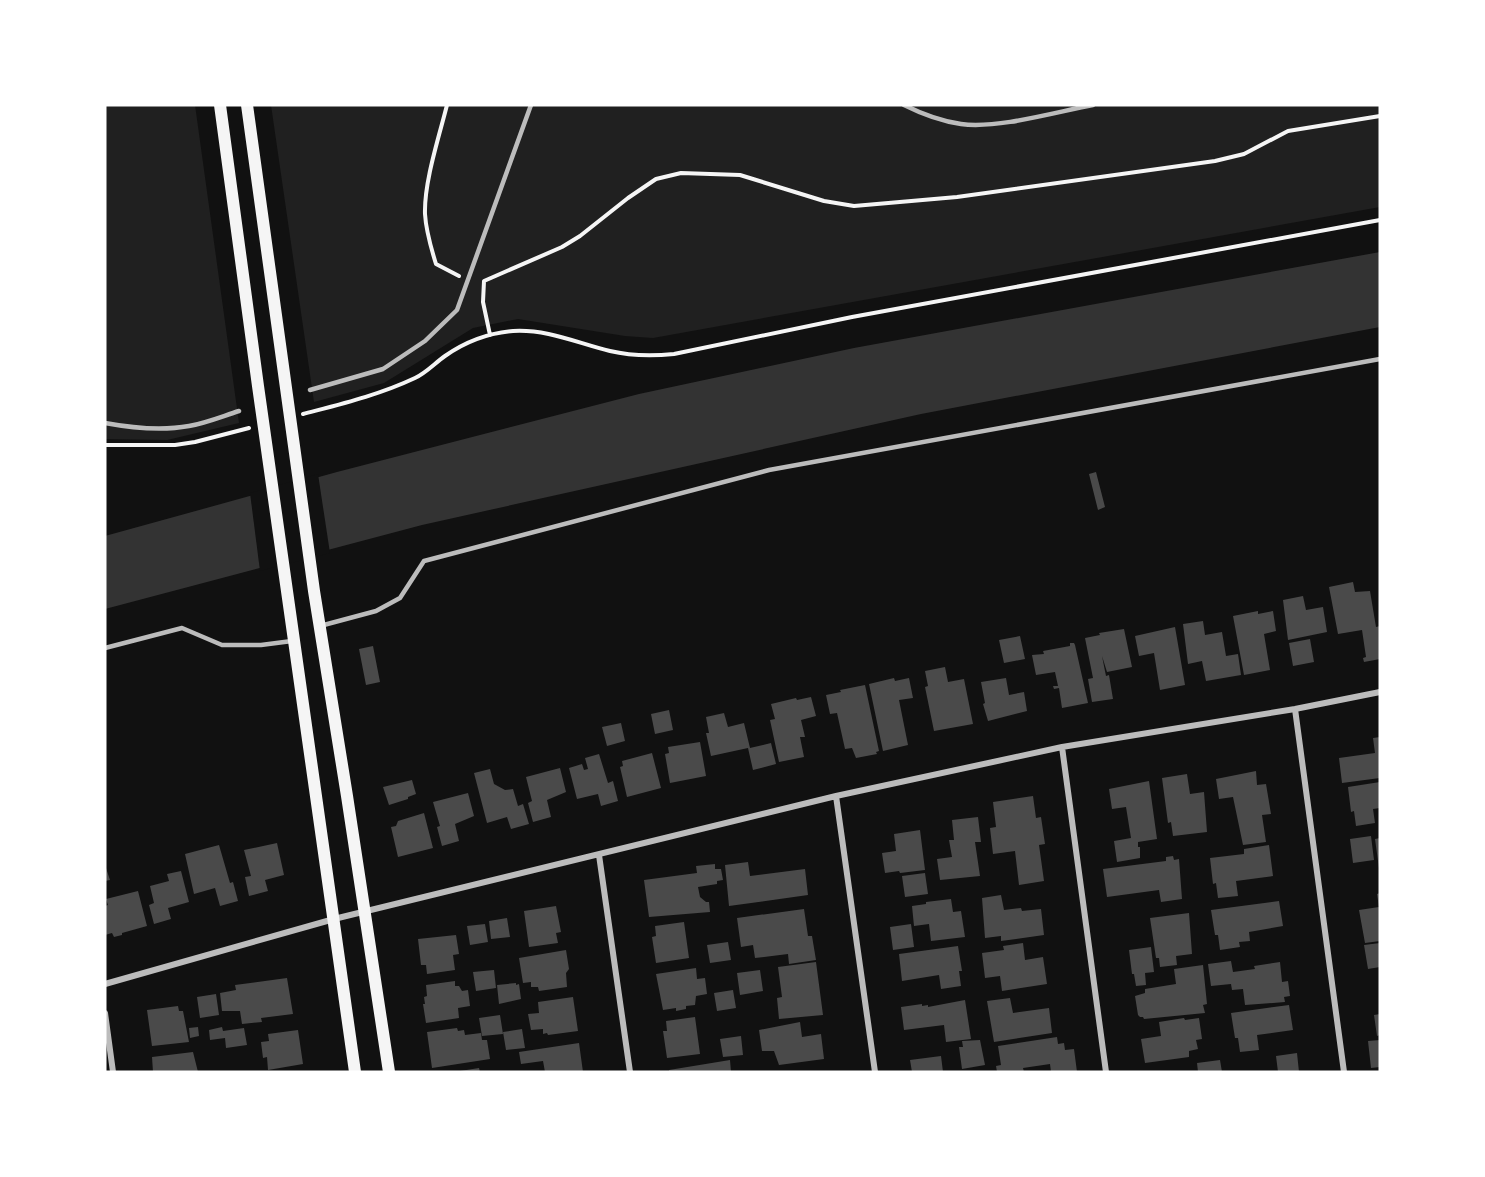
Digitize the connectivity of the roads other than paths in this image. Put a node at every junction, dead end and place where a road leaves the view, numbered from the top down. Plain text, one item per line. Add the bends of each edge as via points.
1 (220, 105) edge
2 (246, 105) edge
3 (531, 105) edge
4 (904, 105) edge
5 (1093, 105) edge
6 (1380, 359) edge
7 (310, 390) dead end
8 (239, 411) dead end
9 (105, 423) edge
10 (319, 627) junction
11 (295, 641) junction
12 (105, 648) edge
13 (1380, 692) edge
14 (1295, 709) junction
15 (1062, 747) junction
16 (836, 796) junction
17 (599, 855) junction
18 (364, 913) junction
19 (334, 919) junction
20 (105, 984) edge
21 (105, 1013) edge
22 (113, 1072) edge
23 (355, 1072) edge
24 (389, 1072) edge
25 (630, 1072) edge
26 (875, 1072) edge
27 (1106, 1072) edge
28 (1344, 1072) edge

1 - 11 main road
2 - 10 main road
3 - 7 lane via 457,310 425,341 383,369
4 - 5 lane via 953,123 991,125
6 - 10 lane via 769,470 424,561 400,598 376,611
8 - 9 lane via 190,426 163,429
10 - 18 main road
11 - 12 lane via 222,645 182,628
11 - 19 main road
13 - 14 street
14 - 15 street
14 - 28 street
15 - 16 street
15 - 27 street
16 - 17 street
16 - 26 street
17 - 18 street
17 - 25 street
18 - 19 street
18 - 24 main road
19 - 20 street
19 - 23 main road
21 - 22 street

